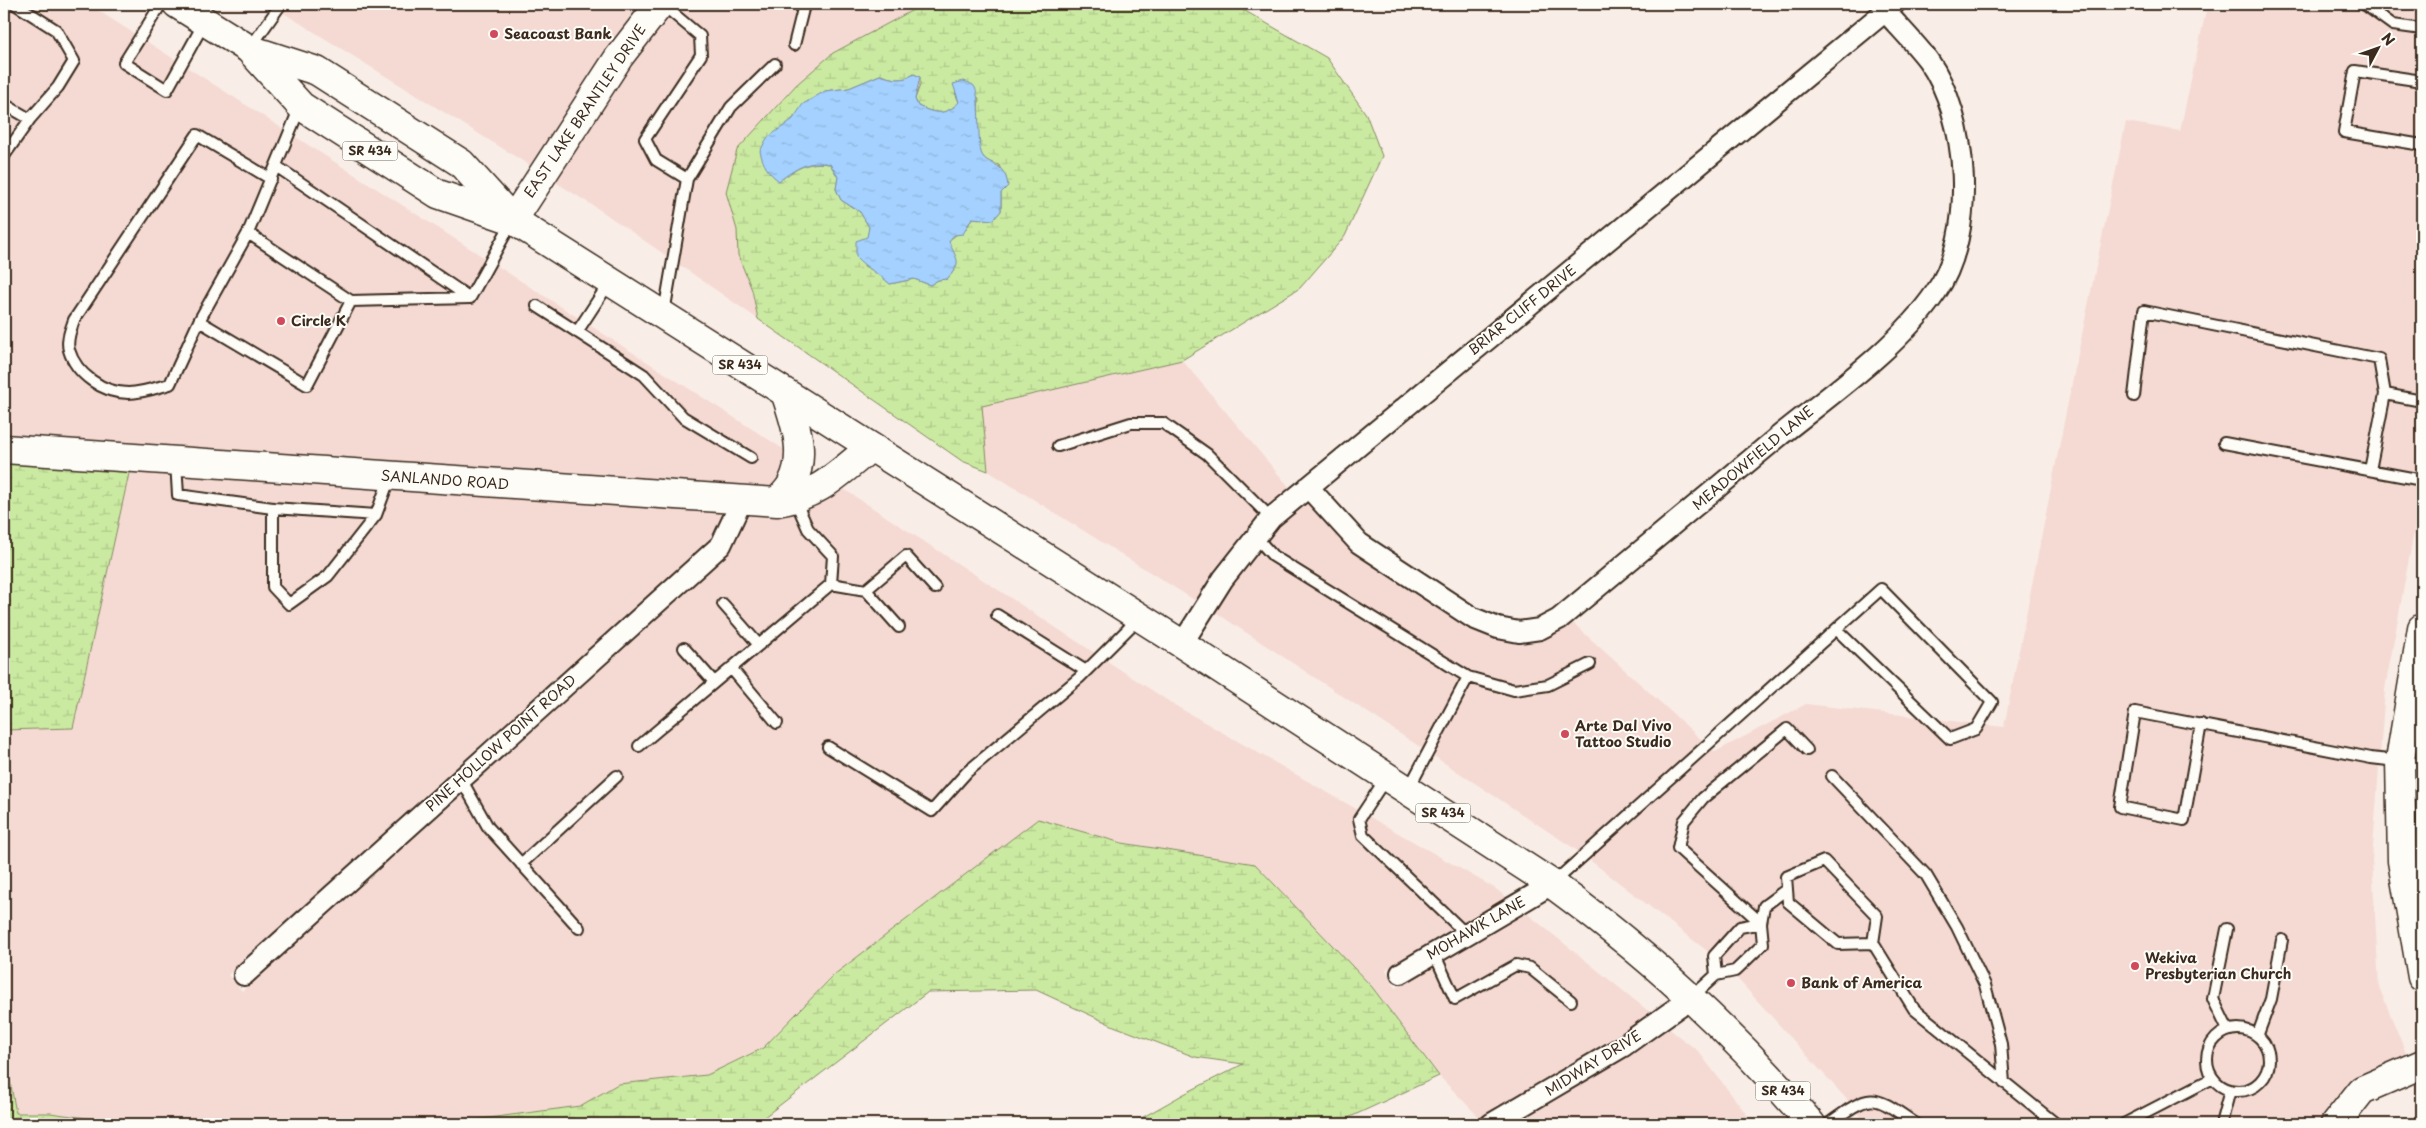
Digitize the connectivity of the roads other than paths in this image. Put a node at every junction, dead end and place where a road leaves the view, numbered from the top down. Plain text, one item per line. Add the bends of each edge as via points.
1 (14, 4) edge
2 (161, 4) edge
3 (281, 4) edge
4 (661, 4) edge
5 (807, 4) edge
6 (2364, 4) edge
7 (1890, 7) edge
8 (195, 13) edge
9 (2422, 29) edge
10 (794, 45) dead end
11 (249, 49) junction
12 (775, 64) dead end
13 (2422, 81) edge
14 (4, 104) edge
15 (301, 106) junction
16 (30, 119) junction
17 (2422, 145) edge
18 (4, 156) edge
19 (276, 166) junction
20 (687, 179) junction
21 (270, 180) junction
22 (513, 220) junction
23 (248, 233) junction
24 (610, 282) junction
25 (470, 298) junction
26 (351, 301) junction
27 (537, 306) dead end
28 (663, 316) junction
29 (199, 321) junction
30 (577, 332) junction
31 (2385, 394) junction
32 (786, 395) junction
33 (2134, 396) dead end
34 (2422, 401) edge
35 (2224, 443) dead end
36 (1058, 446) dead end
37 (870, 448) junction
38 (4, 449) edge
39 (750, 458) dead end
40 (176, 461) junction
41 (2370, 470) junction
42 (390, 476) junction
43 (2422, 480) edge
44 (1308, 486) junction
45 (742, 500) junction
46 (786, 500) junction
47 (273, 508) junction
48 (376, 515) junction
49 (1271, 518) junction
50 (1255, 536) junction
51 (831, 584) junction
52 (935, 588) dead end
53 (866, 590) junction
54 (723, 604) dead end
55 (997, 615) dead end
56 (1140, 617) junction
57 (899, 627) dead end
58 (2422, 628) edge
59 (1837, 630) junction
60 (759, 644) junction
61 (1182, 644) junction
62 (684, 648) dead end
63 (1590, 664) dead end
64 (731, 668) junction
65 (1086, 671) junction
66 (1468, 677) junction
67 (714, 682) junction
68 (777, 723) dead end
69 (2201, 724) junction
70 (639, 746) dead end
71 (828, 747) dead end
72 (1807, 750) dead end
73 (2411, 762) edge
74 (617, 776) dead end
75 (1832, 776) dead end
76 (461, 779) junction
77 (1397, 784) junction
78 (521, 864) junction
79 (1552, 884) junction
80 (1787, 889) junction
81 (1761, 923) junction
82 (579, 928) dead end
83 (2227, 929) dead end
84 (1466, 934) junction
85 (2282, 940) dead end
86 (1873, 942) junction
87 (1434, 953) junction
88 (1400, 973) dead end
89 (244, 975) dead end
90 (1716, 975) junction
91 (2422, 977) edge
92 (1692, 997) junction
93 (1571, 1001) dead end
94 (2228, 1030) junction
95 (2258, 1034) junction
96 (2422, 1064) edge
97 (2213, 1078) junction
98 (2004, 1083) junction
99 (2230, 1090) junction
100 (1491, 1124) edge
101 (1811, 1124) edge
102 (1828, 1124) edge
103 (1916, 1124) edge
104 (2056, 1124) edge
105 (2124, 1124) edge
106 (2221, 1124) edge
107 (2335, 1124) edge

1 - 16 lane via 56,30 74,61 58,87
2 - 8 lane via 124,63 167,90
3 - 11 lane
4 - 20 lane via 700,36 701,55 645,139 656,160
4 - 22 main road, EAST LAKE BRANTLEY DRIVE via 619,57
5 - 10 lane
6 - 9 lane via 2393,25
7 - 44 street, BRIAR CLIFF DRIVE
7 - 44 street, MEADOWFIELD LANE via 1928,61 1947,96 1958,137 1962,176 1961,223 1952,260 1936,292 1885,349 1559,619 1540,629 1519,632 1473,618 1360,543
8 - 11 main road, SR 434
11 - 15 main road, SR 434
11 - 22 main road, SR 434 via 317,71 461,163
12 - 20 lane via 730,107
13 - 17 lane via 2355,71 2344,132
14 - 16 lane
15 - 19 lane
15 - 22 main road, SR 434 via 438,194
16 - 18 lane
19 - 21 lane
19 - 25 lane
20 - 28 lane
21 - 23 lane
21 - 29 lane via 198,135 74,320 68,350 82,375 107,389 127,393 149,390 170,384
22 - 24 main road, SR 434
22 - 25 lane
23 - 26 lane
23 - 29 lane
24 - 28 main road, SR 434
24 - 30 lane
25 - 26 lane
26 - 29 lane via 307,386
27 - 30 lane
28 - 32 main road, SR 434
30 - 39 lane via 644,375 683,417
31 - 33 lane via 2379,359 2144,311
31 - 34 lane
31 - 41 lane
32 - 37 main road, SR 434
32 - 46 main road via 798,432 800,459
35 - 41 lane
36 - 49 lane via 1131,423 1163,423 1207,454
37 - 46 main road, SANLANDO ROAD via 819,489
37 - 56 main road, SR 434
38 - 40 main road, SANLANDO ROAD
40 - 42 main road, SANLANDO ROAD
40 - 47 lane via 178,495
41 - 43 lane
42 - 45 main road, SANLANDO ROAD
42 - 48 lane
44 - 49 street, BRIAR CLIFF DRIVE
45 - 46 main road, SANLANDO ROAD
45 - 76 street, PINE HOLLOW POINT ROAD via 721,545
46 - 51 lane via 833,556
47 - 48 lane
47 - 48 lane via 273,586 289,604 328,576
49 - 50 street, BRIAR CLIFF DRIVE
50 - 61 street, BRIAR CLIFF DRIVE
50 - 66 lane via 1273,556
51 - 53 lane
51 - 60 lane
52 - 53 lane via 906,556
53 - 57 lane
54 - 60 lane
55 - 65 lane
56 - 61 main road, SR 434
56 - 65 lane
58 - 73 main road
59 - 59 lane via 1881,589 1992,702 1976,728 1950,739
59 - 79 lane
60 - 64 lane
61 - 77 main road, SR 434
62 - 67 lane
63 - 66 lane via 1548,686 1514,690
64 - 67 lane
64 - 68 lane
65 - 71 lane via 968,772 932,811
66 - 77 lane
67 - 70 lane
69 - 69 lane via 2135,712 2120,807 2184,820
69 - 73 lane via 2371,758
72 - 81 lane via 1786,729 1703,798 1684,821 1678,848
73 - 91 main road via 2402,862
74 - 78 lane
75 - 98 lane via 1926,875 1956,927 1986,985 2001,1044
76 - 78 lane via 488,827
76 - 89 street, PINE HOLLOW POINT ROAD
77 - 79 main road, SR 434
77 - 84 lane via 1359,819 1363,835
78 - 82 lane
79 - 84 street, MOHAWK LANE
79 - 92 main road, SR 434 via 1619,934
80 - 81 lane via 1764,906
80 - 86 lane via 1788,902 1838,944
80 - 86 lane via 1786,877 1824,861 1877,916
81 - 90 lane via 1763,944 1735,971
81 - 90 lane via 1740,927 1714,956
83 - 94 lane via 2213,999
84 - 87 street, MOHAWK LANE
85 - 95 lane via 2271,1000
86 - 98 lane via 1914,1009
87 - 88 street, MOHAWK LANE
87 - 93 lane via 1455,999 1516,965 1530,968
90 - 92 lane
92 - 100 street, MIDWAY DRIVE via 1622,1047
92 - 101 main road, SR 434 via 1763,1069
94 - 95 lane via 2248,1030
94 - 97 lane via 2213,1041 2208,1050 2207,1060
95 - 99 lane via 2269,1053 2267,1074 2251,1089
96 - 107 main road via 2362,1090
97 - 99 lane
97 - 105 lane
98 - 104 lane
99 - 106 lane
102 - 103 lane via 1855,1105 1870,1099 1884,1102

